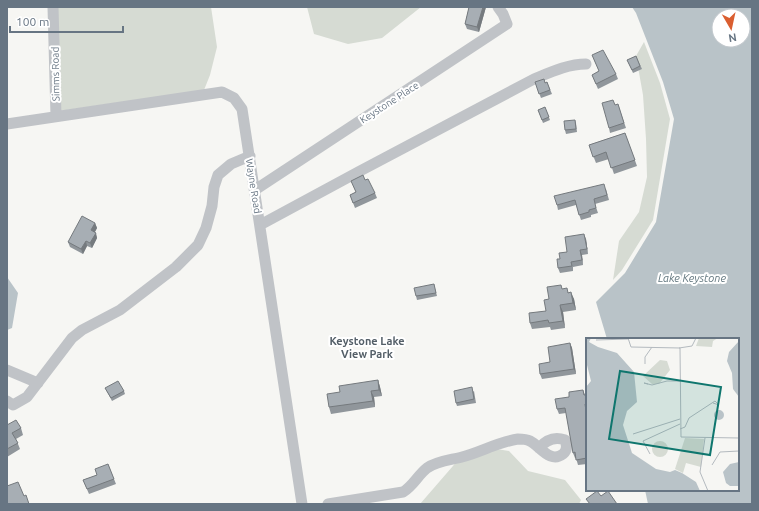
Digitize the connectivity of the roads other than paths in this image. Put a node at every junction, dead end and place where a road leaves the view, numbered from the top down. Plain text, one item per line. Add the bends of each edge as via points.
1 (53, 7) edge
2 (498, 7) edge
3 (586, 64) dead end
4 (56, 116) junction
5 (7, 124) edge
6 (250, 156) junction
7 (255, 190) junction
8 (260, 225) junction
9 (7, 370) edge
10 (38, 383) junction
11 (7, 401) edge
12 (539, 448) dead end
13 (302, 504) edge
14 (328, 504) edge

1 - 4 street, Simms Road
2 - 7 street, Keystone Place via 507,24
3 - 8 street via 576,64 534,79
4 - 5 street, Wayne Road
4 - 6 street, Wayne Road via 222,92 234,98 242,109
6 - 7 street, Wayne Road
6 - 10 street via 231,164 218,175 206,228 198,245 176,267 120,310 77,334
7 - 8 street, Wayne Road
8 - 13 street, Wayne Road
9 - 10 street
10 - 11 street via 27,397 13,405
12 - 14 street via 528,440 518,439 502,443 435,464 403,492

